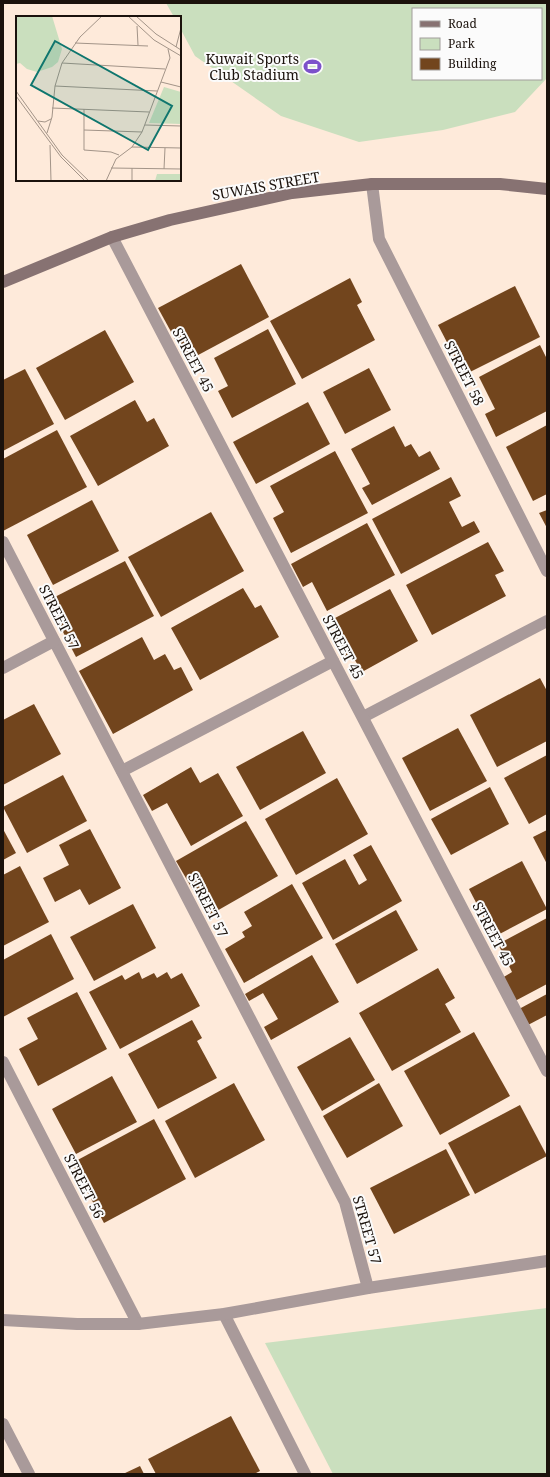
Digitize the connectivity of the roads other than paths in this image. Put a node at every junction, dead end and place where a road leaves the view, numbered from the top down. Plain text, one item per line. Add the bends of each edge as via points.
1 (372, 184) junction
2 (547, 189) edge
3 (112, 237) junction
4 (3, 282) edge
5 (3, 542) edge
6 (547, 571) edge
7 (547, 621) edge
8 (54, 641) junction
9 (333, 661) junction
10 (3, 668) edge
11 (363, 718) junction
12 (122, 771) junction
13 (3, 1062) edge
14 (547, 1071) edge
15 (547, 1261) edge
16 (368, 1288) junction
17 (224, 1314) junction
18 (3, 1320) edge
19 (138, 1324) junction
20 (3, 1424) edge
21 (29, 1474) edge
22 (305, 1474) edge

1 - 2 street, SUWAIS STREET via 500,184
1 - 3 street, SUWAIS STREET via 292,193 170,220
1 - 6 street, STREET 58 via 379,239
3 - 4 street, SUWAIS STREET
3 - 9 street, STREET 45
5 - 8 street, STREET 57
7 - 11 street
8 - 10 street
8 - 12 street, STREET 57
9 - 11 street, STREET 45
9 - 12 street
11 - 14 street, STREET 45
12 - 16 street, STREET 57 via 345,1202
13 - 19 street, STREET 56
15 - 16 street
16 - 17 street
17 - 19 street
17 - 22 street
18 - 19 street
20 - 21 street

